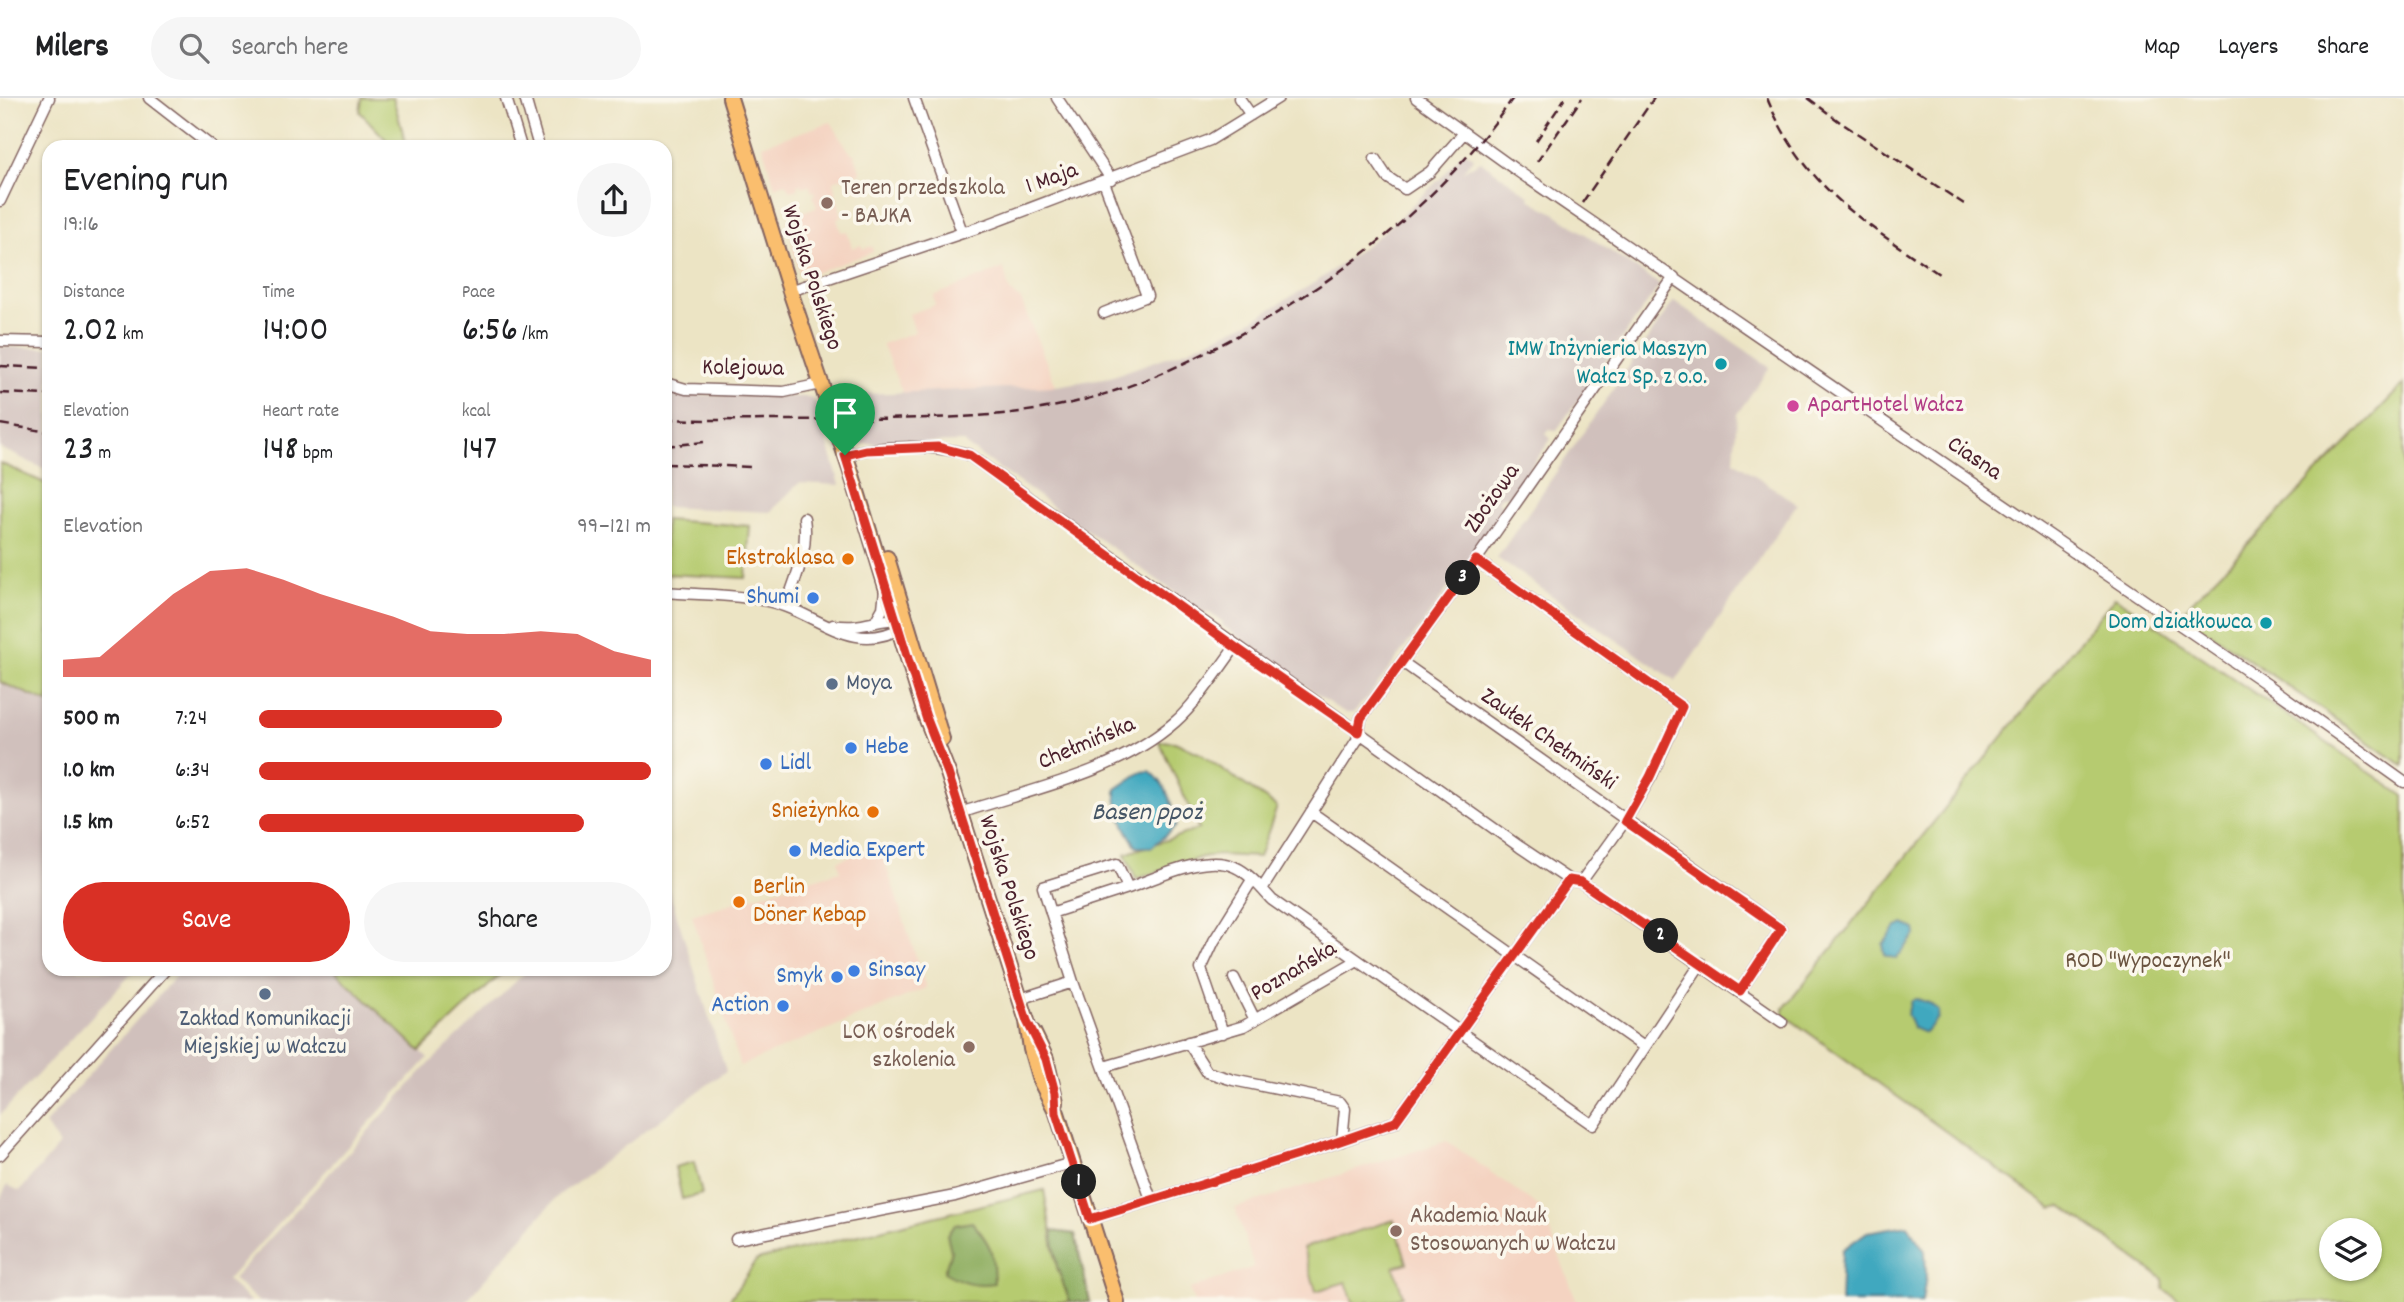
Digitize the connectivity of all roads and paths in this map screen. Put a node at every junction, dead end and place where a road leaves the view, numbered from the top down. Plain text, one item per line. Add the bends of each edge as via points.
1 (49, 98) edge
2 (149, 98) edge
3 (506, 98) edge
4 (525, 98) edge
5 (730, 98) edge
6 (914, 98) edge
7 (1057, 98) edge
8 (1239, 98) edge
9 (1278, 98) edge
10 (1416, 98) edge
11 (1251, 115) junction
12 (1463, 134) junction
13 (203, 140) edge
14 (519, 140) edge
15 (537, 140) edge
16 (1375, 159) dead end
17 (1107, 181) junction
18 (1, 196) edge
19 (962, 233) junction
20 (1674, 277) junction
21 (790, 290) junction
22 (1104, 313) dead end
23 (0, 341) edge
24 (42, 342) edge
25 (821, 384) junction
26 (672, 385) edge
27 (845, 455) junction
28 (851, 472) junction
29 (804, 518) dead end
30 (1476, 560) junction
31 (886, 586) junction
32 (672, 593) edge
33 (786, 606) junction
34 (875, 622) junction
35 (822, 623) junction
36 (901, 623) junction
37 (1235, 647) junction
38 (1402, 662) junction
39 (1358, 732) junction
40 (2404, 782) edge
41 (1311, 812) junction
42 (960, 813) junction
43 (1625, 821) junction
44 (1252, 880) junction
45 (1569, 880) junction
46 (1581, 882) junction
47 (1128, 888) junction
48 (1262, 889) junction
49 (1051, 913) junction
50 (1513, 956) junction
51 (1356, 961) junction
52 (1701, 963) junction
53 (160, 976) edge
54 (1234, 978) dead end
55 (1073, 982) junction
56 (1740, 991) junction
57 (1020, 999) junction
58 (1255, 1020) junction
59 (1783, 1022) dead end
60 (1459, 1032) junction
61 (1223, 1033) junction
62 (1188, 1042) junction
63 (1644, 1047) junction
64 (1104, 1067) junction
65 (1342, 1141) junction
66 (0, 1156) edge
67 (1072, 1163) junction
68 (1151, 1199) junction
69 (1090, 1219) junction
70 (736, 1239) dead end
71 (1117, 1302) edge

1 - 18 street
2 - 13 street
3 - 14 street
4 - 15 street
5 - 21 main road, Wojska Polskiego
6 - 19 street
7 - 17 street
8 - 11 street
9 - 11 street, 1 Maja
10 - 12 street, Ciasna
11 - 17 street, 1 Maja via 1210,140
12 - 16 street via 1436,166 1405,189 1387,177
12 - 20 street, Ciasna
17 - 19 street, 1 Maja
17 - 22 street via 1147,296
19 - 21 street, 1 Maja
20 - 30 street, Zbożowa
20 - 40 street, Ciasna
21 - 25 main road, Wojska Polskiego
23 - 24 street
25 - 26 street, Kolejowa via 784,392
25 - 27 main road, Wojska Polskiego
27 - 28 main road, Wojska Polskiego
27 - 37 street via 938,447 969,455
28 - 31 main road, Wojska Polskiego
28 - 36 main road, Wojska Polskiego via 884,550
29 - 33 street via 807,538
30 - 38 street, Zbożowa
30 - 43 street via 1682,707
31 - 34 street via 883,608
31 - 36 main road, Wojska Polskiego
32 - 33 street
33 - 35 street
34 - 35 street via 854,628
34 - 36 street
35 - 36 street via 865,638
36 - 42 main road, Wojska Polskiego via 936,714
37 - 39 street
37 - 42 street, Chełmińska via 1178,720 1154,738 1088,771
38 - 39 street, Zbożowa via 1361,718
38 - 43 street, Zaułek Chełmiński
39 - 41 street, Zbożowa
39 - 45 street
41 - 48 street, Zbożowa
41 - 50 street
42 - 57 main road, Wojska Polskiego
43 - 46 street
43 - 56 street, Zaułek Chełmiński via 1781,929
44 - 47 street, Poznańska via 1237,868 1207,862
44 - 48 street, Poznańska
44 - 61 street via 1201,969
45 - 46 street
45 - 50 street
46 - 52 street
47 - 49 street, Poznańska
47 - 49 street via 1117,864 1043,887
48 - 51 street, Poznańska
49 - 55 street
50 - 60 street
50 - 63 street
51 - 58 street, Poznańska
51 - 60 street
52 - 56 street
52 - 63 street
53 - 66 street
54 - 58 street
55 - 57 street
55 - 64 street
56 - 59 street
57 - 67 main road, Wojska Polskiego via 1040,1080
58 - 61 street, Poznańska
60 - 63 street via 1594,1125
60 - 65 street via 1395,1122
61 - 62 street, Poznańska
62 - 64 street, Poznańska
62 - 65 street via 1207,1072 1340,1102 1345,1109
64 - 68 street
65 - 68 street
67 - 69 main road, Wojska Polskiego
67 - 70 street via 955,1196
68 - 69 street
69 - 71 main road, Wojska Polskiego

